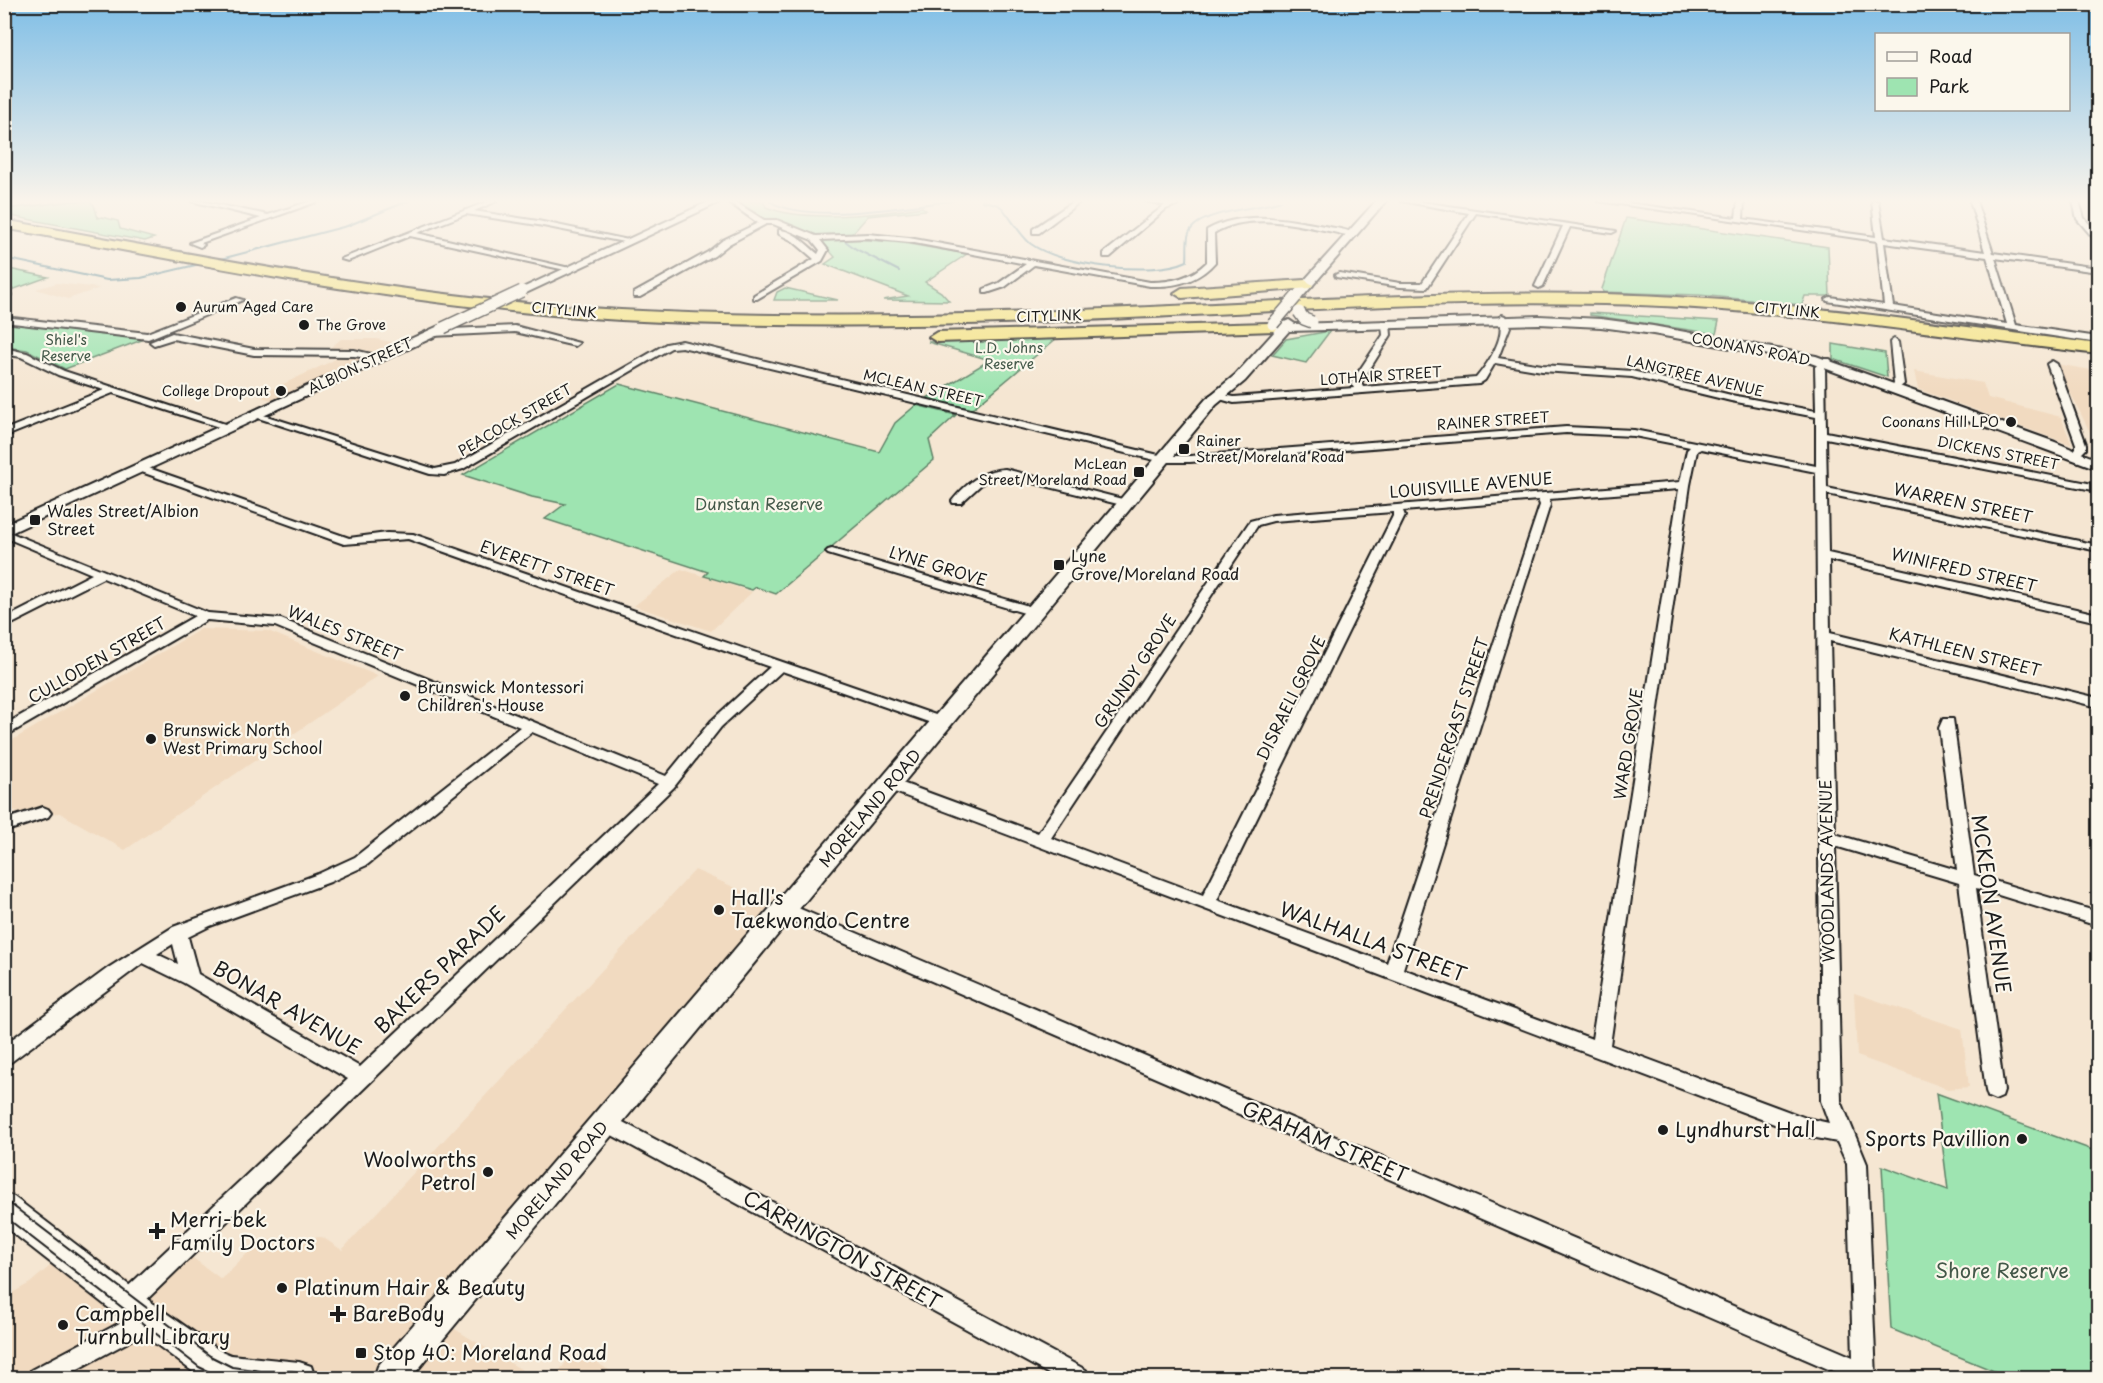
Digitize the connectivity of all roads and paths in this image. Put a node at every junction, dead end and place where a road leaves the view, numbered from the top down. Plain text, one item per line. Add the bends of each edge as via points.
1 (193, 266) edge
2 (227, 266) edge
3 (554, 266) edge
4 (577, 266) edge
5 (689, 266) edge
6 (808, 266) edge
7 (1027, 266) edge
8 (1052, 266) edge
9 (1206, 266) edge
10 (1327, 266) edge
11 (1438, 266) edge
12 (1548, 266) edge
13 (1883, 266) edge
14 (1993, 266) edge
15 (2066, 266) edge
16 (570, 269) junction
17 (2098, 270) edge
18 (1339, 275) dead end
19 (1539, 286) dead end
20 (987, 291) dead end
21 (637, 295) dead end
22 (1136, 296) dead end
23 (757, 297) dead end
24 (1103, 298) dead end
25 (1302, 298) junction
26 (1830, 299) dead end
27 (239, 300) dead end
28 (1889, 308) junction
29 (561, 310) junction
30 (4, 319) edge
31 (1504, 320) junction
32 (625, 324) junction
33 (1313, 324) junction
34 (1386, 324) junction
35 (1279, 328) junction
36 (2013, 328) junction
37 (437, 330) junction
38 (1227, 330) junction
39 (2098, 340) edge
40 (1894, 342) dead end
41 (575, 343) dead end
42 (148, 344) dead end
43 (678, 344) joint
44 (1254, 346) junction
45 (2098, 349) edge
46 (8, 354) edge
47 (380, 357) junction
48 (2098, 359) edge
49 (1492, 360) junction
50 (1825, 362) junction
51 (2052, 364) dead end
52 (1896, 388) junction
53 (112, 390) junction
54 (1360, 391) junction
55 (1214, 398) junction
56 (254, 415) junction
57 (1820, 415) junction
58 (229, 427) junction
59 (4, 434) edge
60 (1821, 434) junction
61 (1697, 447) junction
62 (2077, 453) junction
63 (1163, 459) junction
64 (2098, 463) edge
65 (140, 468) junction
66 (1821, 470) junction
67 (2098, 471) edge
68 (2098, 476) edge
69 (1685, 485) junction
70 (2098, 488) edge
71 (1822, 490) junction
72 (1542, 496) junction
73 (957, 501) dead end
74 (1126, 503) junction
75 (1397, 507) junction
76 (1259, 521) joint
77 (4, 532) edge
78 (2098, 548) edge
79 (832, 552) dead end
80 (1823, 555) junction
81 (102, 573) junction
82 (1035, 612) junction
83 (205, 616) junction
84 (2098, 618) edge
85 (4, 624) edge
86 (1824, 635) junction
87 (779, 666) junction
88 (2098, 702) edge
89 (942, 722) junction
90 (1948, 722) dead end
91 (531, 726) junction
92 (4, 732) edge
93 (669, 783) junction
94 (889, 784) junction
95 (43, 813) dead end
96 (4, 826) edge
97 (1826, 837) junction
98 (1041, 841) junction
99 (1966, 879) junction
100 (1207, 903) junction
101 (785, 909) junction
102 (2098, 919) edge
103 (179, 932) junction
104 (141, 954) junction
105 (1394, 972) junction
106 (190, 978) junction
107 (1600, 1049) junction
108 (4, 1056) edge
109 (361, 1077) junction
110 (1995, 1091) dead end
111 (606, 1122) junction
112 (1844, 1133) junction
113 (4, 1207) edge
114 (138, 1311) junction
115 (230, 1375) edge
116 (1865, 1376) edge
117 (39, 1378) edge
118 (298, 1378) edge
119 (390, 1378) edge
120 (1078, 1378) edge

1 - 32 highway, CITYLINK via 299,290 405,305
2 - 29 highway, CITYLINK via 390,292
3 - 16 street
4 - 16 main road, ALBION STREET
5 - 21 street
6 - 23 street
7 - 20 street
8 - 9 street via 1156,284 1189,279
10 - 25 main road, MORELAND ROAD
11 - 18 street via 1424,286
12 - 19 street
13 - 28 street
14 - 36 street
15 - 17 street
16 - 37 main road, ALBION STREET, bridge
22 - 25 highway via 1277,288
24 - 29 highway via 838,312
25 - 33 main road, bridge via 1304,319
25 - 35 main road, MORELAND ROAD
26 - 28 street
27 - 30 street via 148,336
28 - 36 street
29 - 45 highway, CITYLINK via 775,320 945,319 1428,300 1608,299 1796,311
31 - 34 main road, COONANS ROAD
31 - 49 street, LOTHAIR STREET via 1505,333
31 - 50 main road, COONANS ROAD via 1619,325
32 - 38 highway via 824,336 999,337
32 - 48 highway, CITYLINK via 740,330 900,330 1553,306 1783,319
33 - 34 main road, COONANS ROAD
33 - 35 main road, COONANS ROAD via 1307,331
34 - 54 street via 1387,335 1357,381
35 - 38 highway
35 - 44 main road, MORELAND ROAD
35 - 55 main road, MORELAND ROAD via 1240,378
36 - 39 street
37 - 41 street via 515,329
37 - 47 main road, ALBION STREET
38 - 44 highway via 1248,336
40 - 52 street
42 - 47 street via 172,336 251,352
43 - 56 street, PEACOCK STREET via 444,472
43 - 63 street, MCLEAN STREET
44 - 55 main road, MORELAND ROAD
46 - 53 street
47 - 56 main road, ALBION STREET
49 - 54 street, LOTHAIR STREET via 1481,380 1474,382
49 - 57 street, LANGTREE AVENUE via 1632,374
50 - 52 main road, COONANS ROAD
50 - 57 street, WOODLANDS AVENUE via 1820,369
51 - 62 street via 2081,444
52 - 62 main road, COONANS ROAD
53 - 58 street
53 - 59 street
54 - 55 street, LOTHAIR STREET
55 - 63 main road, MORELAND ROAD
56 - 58 main road, ALBION STREET
57 - 60 street, WOODLANDS AVENUE
58 - 65 main road, ALBION STREET
60 - 66 street, WOODLANDS AVENUE
60 - 70 street, DICKENS STREET
61 - 63 street, RAINER STREET via 1624,432 1566,430
61 - 66 street, RAINER STREET
61 - 69 street, WARD GROVE via 1692,450
62 - 64 main road, COONANS ROAD
63 - 74 main road, MORELAND ROAD
65 - 77 main road, ALBION STREET
65 - 87 street, EVERETT STREET via 348,542 409,536
66 - 71 street, WOODLANDS AVENUE
67 - 68 street
69 - 72 street, LOUISVILLE AVENUE
69 - 107 street, WARD GROVE
71 - 78 street, WARREN STREET
71 - 80 street, WOODLANDS AVENUE
72 - 75 street, LOUISVILLE AVENUE
72 - 105 street, PRENDERGAST STREET via 1545,505
73 - 74 street via 983,477 998,472
74 - 82 main road, MORELAND ROAD
75 - 76 street, LOUISVILLE AVENUE
75 - 100 street, DISRAELI GROVE via 1399,516
76 - 98 street, GRUNDY GROVE via 1246,534
77 - 81 street, WALES STREET
79 - 82 street, LYNE GROVE
80 - 84 street, WINIFRED STREET
80 - 86 street, WOODLANDS AVENUE
81 - 83 street, WALES STREET
81 - 85 street
82 - 89 main road, MORELAND ROAD
83 - 91 street, WALES STREET via 277,622
83 - 92 street, CULLODEN STREET
86 - 88 street, KATHLEEN STREET
86 - 97 street, WOODLANDS AVENUE
87 - 89 street, EVERETT STREET
87 - 93 street, BAKERS PARADE via 716,724
89 - 94 main road, MORELAND ROAD
90 - 99 street, MCKEON AVENUE
91 - 93 street, WALES STREET
91 - 103 street via 361,861
93 - 109 street, BAKERS PARADE
94 - 98 street, WALHALLA STREET
94 - 101 main road, MORELAND ROAD
95 - 96 street
97 - 99 street
97 - 112 street, WOODLANDS AVENUE via 1831,1101
98 - 100 street, WALHALLA STREET
99 - 102 street
99 - 110 street, MCKEON AVENUE
100 - 105 street, WALHALLA STREET
101 - 111 main road, MORELAND ROAD
101 - 116 street, GRAHAM STREET
103 - 104 street
103 - 106 street, BONAR AVENUE
104 - 106 street, BONAR AVENUE
104 - 108 street
105 - 107 street, WALHALLA STREET
106 - 109 street, BONAR AVENUE
107 - 112 street, WALHALLA STREET via 1806,1127
109 - 114 street, BAKERS PARADE
111 - 119 main road, MORELAND ROAD
111 - 120 street, CARRINGTON STREET
112 - 116 street, WOODLANDS AVENUE via 1859,1182
113 - 114 main road
114 - 115 main road
114 - 117 street, BAKERS PARADE
115 - 118 main road

